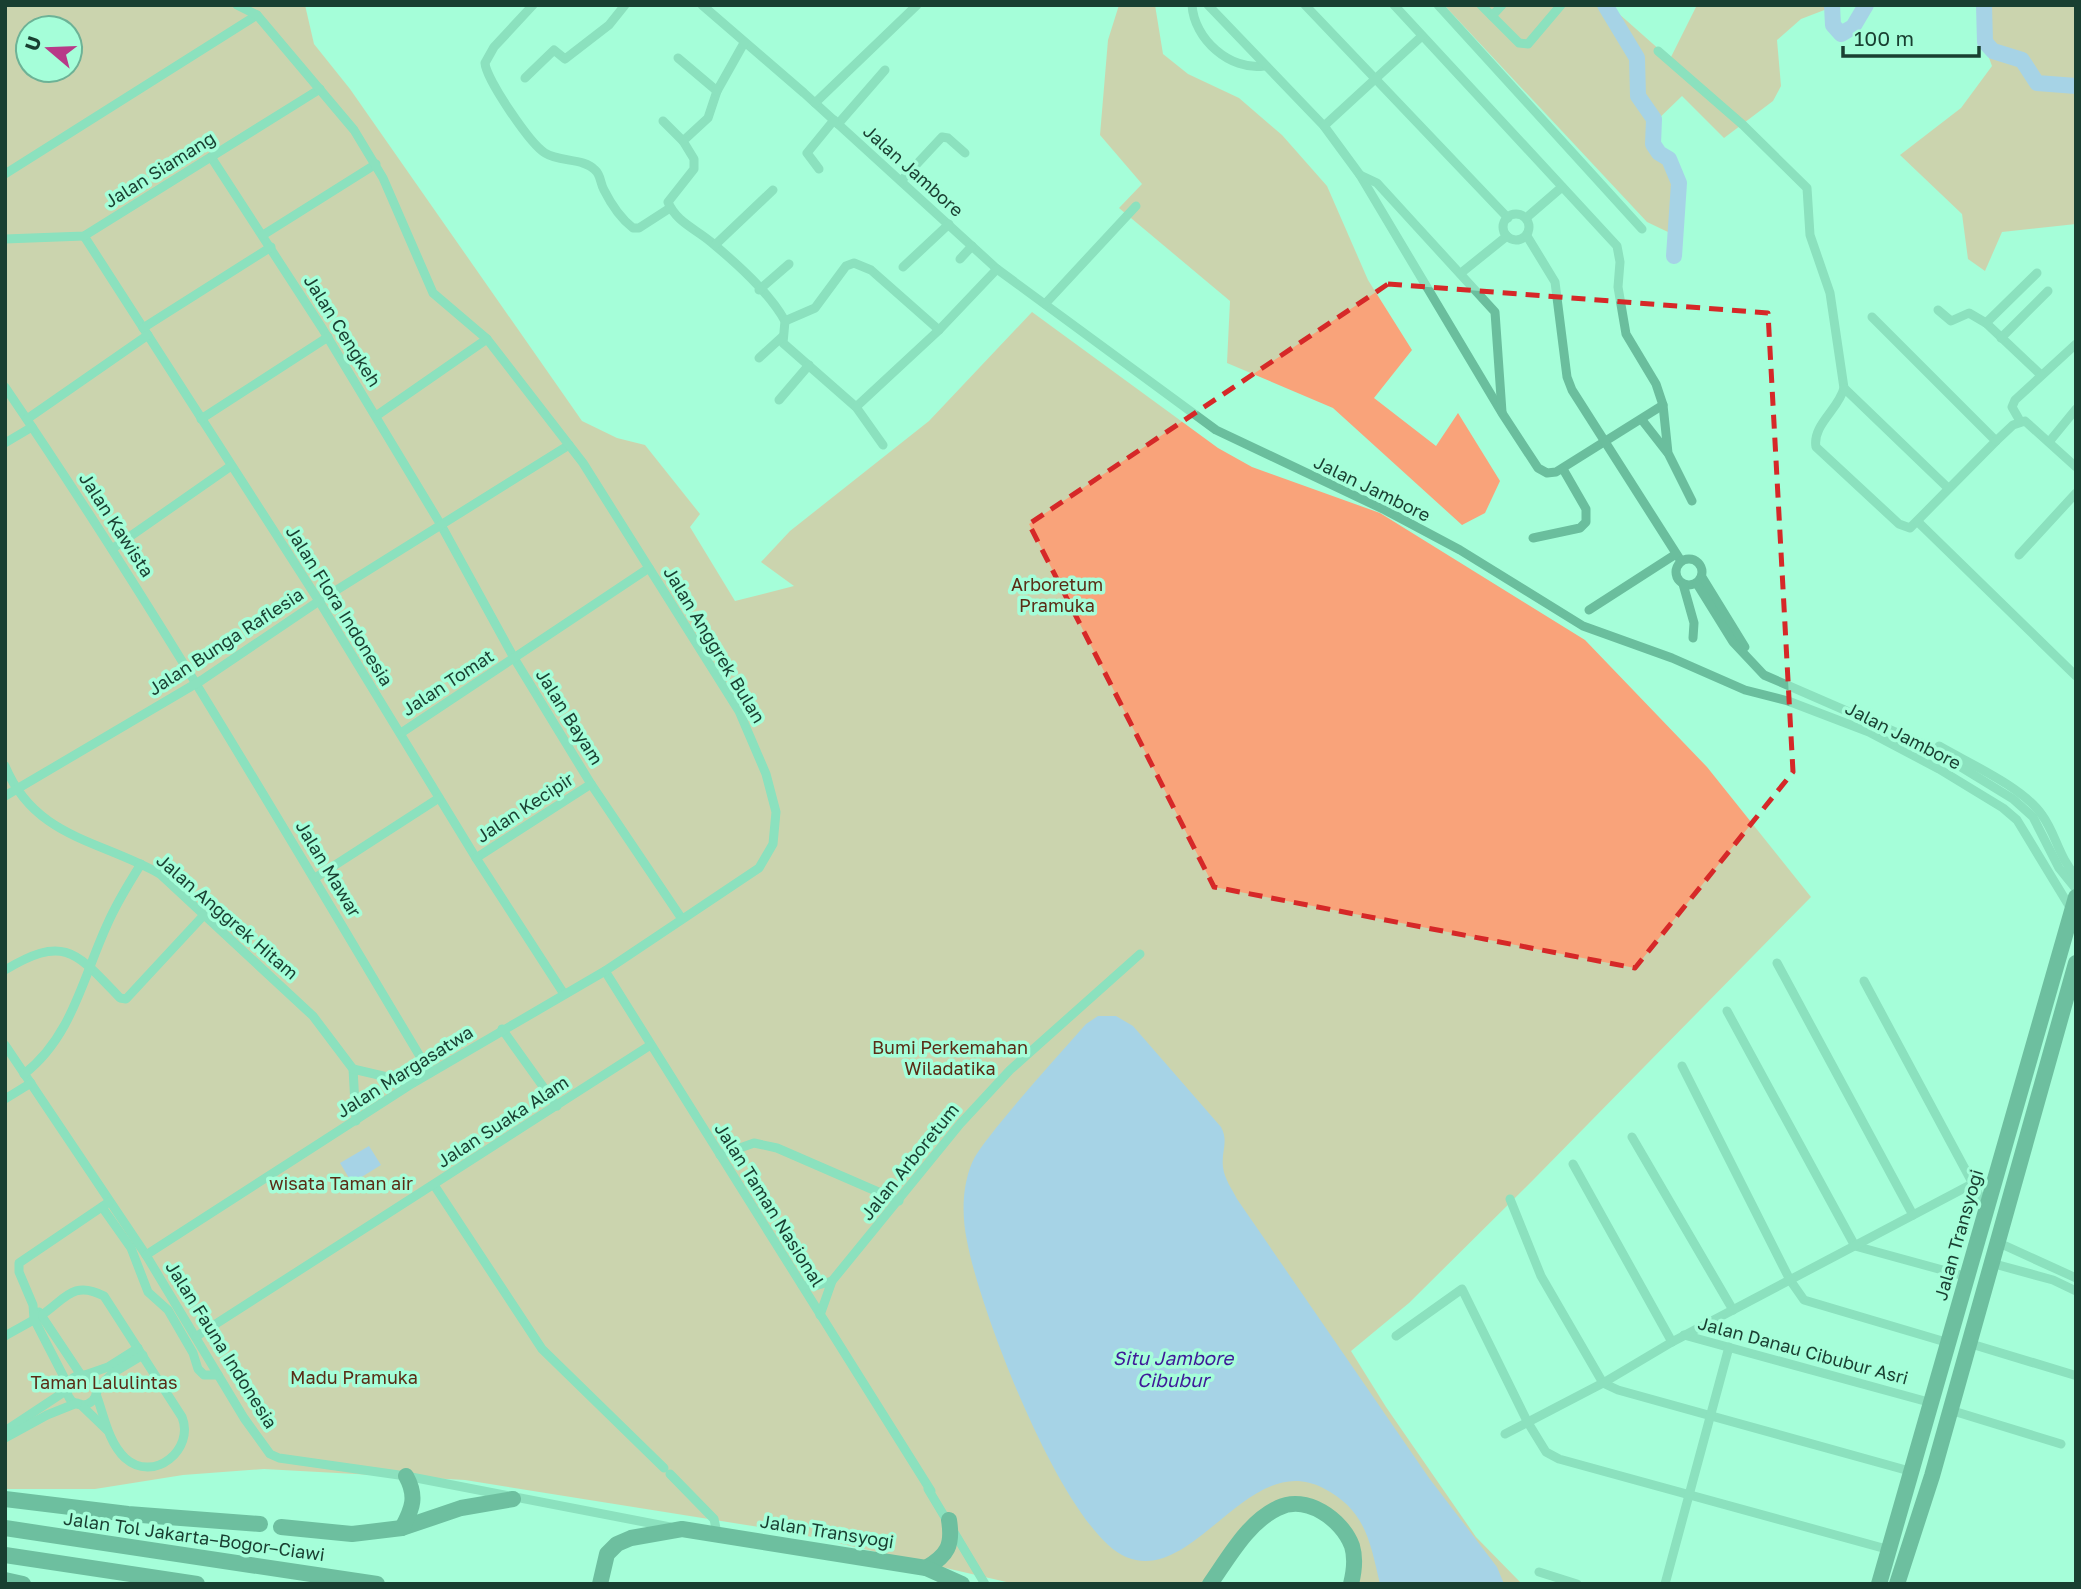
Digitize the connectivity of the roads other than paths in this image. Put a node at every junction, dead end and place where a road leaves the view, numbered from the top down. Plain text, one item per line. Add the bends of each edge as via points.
1 (237, 5) edge
2 (533, 5) edge
3 (625, 5) edge
4 (702, 5) edge
5 (917, 5) edge
6 (1192, 5) edge
7 (1208, 5) edge
8 (1305, 5) edge
9 (1394, 5) edge
10 (1438, 5) edge
11 (1481, 5) edge
12 (1502, 5) edge
13 (1561, 5) edge
14 (254, 13) junction
15 (1492, 16) junction
16 (1422, 36) junction
17 (744, 43) junction
18 (1658, 51) dead end
19 (678, 58) dead end
20 (1264, 66) junction
21 (885, 70) dead end
22 (525, 78) dead end
23 (1375, 79) junction
24 (320, 89) junction
25 (718, 91) junction
26 (815, 103) junction
27 (663, 121) dead end
28 (836, 122) junction
29 (1324, 126) junction
30 (683, 141) junction
31 (965, 153) dead end
32 (211, 157) junction
33 (376, 164) junction
34 (819, 169) dead end
35 (5, 174) edge
36 (1360, 174) junction
37 (901, 181) junction
38 (1562, 187) junction
39 (773, 190) dead end
40 (1136, 206) dead end
41 (670, 208) junction
42 (1507, 218) junction
43 (1526, 218) junction
44 (948, 224) junction
45 (1642, 229) dead end
46 (263, 235) junction
47 (84, 236) junction
48 (1507, 236) junction
49 (1527, 236) junction
50 (5, 239) edge
51 (715, 245) junction
52 (972, 246) junction
53 (271, 247) junction
54 (960, 258) dead end
55 (789, 264) dead end
56 (903, 267) dead end
57 (997, 269) junction
58 (1461, 273) junction
59 (2037, 273) dead end
60 (759, 290) junction
61 (2048, 291) dead end
62 (1045, 304) junction
63 (1938, 310) dead end
64 (1872, 317) dead end
65 (785, 321) junction
66 (1986, 323) junction
67 (939, 330) junction
68 (146, 332) junction
69 (328, 337) junction
70 (782, 337) junction
71 (2001, 338) junction
72 (487, 339) junction
73 (2076, 344) edge
74 (759, 358) dead end
75 (809, 365) junction
76 (2040, 374) junction
77 (5, 387) edge
78 (1844, 388) junction
79 (779, 400) dead end
80 (1662, 405) junction
81 (856, 407) junction
82 (2076, 409) edge
83 (1502, 413) junction
84 (376, 416) junction
85 (201, 419) junction
86 (1642, 419) junction
87 (2020, 421) junction
88 (30, 423) junction
89 (1996, 441) junction
90 (2049, 442) junction
91 (5, 443) edge
92 (1603, 443) junction
93 (569, 445) junction
94 (883, 445) dead end
95 (1668, 453) junction
96 (231, 467) junction
97 (2076, 467) edge
98 (1563, 469) junction
99 (1948, 488) junction
100 (2076, 493) edge
101 (1692, 501) dead end
102 (1918, 522) junction
103 (441, 524) junction
104 (1533, 538) dead end
105 (112, 549) junction
106 (2019, 555) dead end
107 (1678, 558) junction
108 (649, 568) junction
109 (1700, 580) junction
110 (1684, 584) junction
111 (319, 601) junction
112 (1589, 610) dead end
113 (1693, 638) dead end
114 (514, 658) junction
115 (2076, 676) edge
116 (195, 683) junction
117 (401, 733) junction
118 (5, 766) edge
119 (591, 784) junction
120 (15, 790) junction
121 (5, 796) edge
122 (439, 798) junction
123 (2038, 816) junction
124 (476, 858) junction
125 (141, 864) junction
126 (2076, 876) edge
127 (315, 878) junction
128 (2076, 889) edge
129 (2074, 904) edge
130 (203, 916) junction
131 (682, 919) junction
132 (1140, 954) dead end
133 (2076, 962) edge
134 (1777, 963) dead end
135 (91, 967) junction
136 (5, 970) edge
137 (605, 971) junction
138 (1864, 981) dead end
139 (564, 994) junction
140 (1727, 1011) dead end
141 (502, 1029) junction
142 (2034, 1041) junction
143 (5, 1045) edge
144 (649, 1046) junction
145 (2052, 1046) junction
146 (1682, 1066) dead end
147 (353, 1069) junction
148 (430, 1073) junction
149 (24, 1074) junction
150 (30, 1083) junction
151 (414, 1083) junction
152 (5, 1100) edge
153 (557, 1106) junction
154 (356, 1121) junction
155 (1632, 1136) dead end
156 (719, 1155) junction
157 (1573, 1164) dead end
158 (1972, 1184) junction
159 (434, 1185) junction
160 (1510, 1199) dead end
161 (899, 1200) junction
162 (105, 1204) junction
163 (1987, 1209) junction
164 (1913, 1215) junction
165 (1997, 1242) junction
166 (1855, 1246) junction
167 (2014, 1250) junction
168 (146, 1255) junction
169 (1991, 1263) junction
170 (2009, 1269) junction
171 (2059, 1269) junction
172 (1968, 1277) junction
173 (2076, 1278) edge
174 (1790, 1280) junction
175 (2053, 1280) junction
176 (832, 1281) junction
177 (802, 1285) junction
178 (2076, 1291) edge
179 (1733, 1310) junction
180 (820, 1315) junction
181 (38, 1317) junction
182 (6, 1333) edge
183 (1684, 1335) junction
184 (197, 1336) junction
185 (1396, 1336) dead end
186 (1672, 1342) junction
187 (1949, 1343) junction
188 (1968, 1343) junction
189 (1730, 1347) junction
190 (141, 1352) junction
191 (83, 1375) junction
192 (218, 1375) junction
193 (2074, 1375) dead end
194 (1603, 1383) junction
195 (68, 1388) junction
196 (96, 1391) junction
197 (1932, 1403) junction
198 (78, 1404) junction
199 (1950, 1410) junction
200 (1711, 1416) junction
201 (1527, 1421) junction
202 (1925, 1426) junction
203 (5, 1431) edge
204 (108, 1432) junction
205 (1944, 1432) junction
206 (1505, 1434) dead end
207 (5, 1438) edge
208 (2061, 1444) dead end
209 (1913, 1472) junction
210 (405, 1476) junction
211 (1689, 1494) junction
212 (5, 1499) edge
213 (513, 1499) junction
214 (949, 1520) junction
215 (260, 1524) dead end
216 (281, 1527) dead end
217 (5, 1528) edge
218 (402, 1528) junction
219 (682, 1529) junction
220 (717, 1533) junction
221 (1890, 1550) junction
222 (5, 1555) edge
223 (926, 1568) junction
224 (1539, 1572) dead end
225 (601, 1577) edge
226 (5, 1580) edge
227 (23, 1584) edge
228 (197, 1584) edge
229 (377, 1584) edge
230 (962, 1584) edge
231 (985, 1584) edge
232 (1210, 1584) edge
233 (1351, 1584) edge
234 (1577, 1584) edge
235 (1665, 1584) edge
236 (1879, 1584) edge
237 (1897, 1584) edge

1 - 14 street
2 - 41 street via 485,63 505,102 541,150 588,164 598,172 619,215 633,228
3 - 22 street via 609,26 565,59 554,50
4 - 17 street, Jalan Jambore
5 - 26 street
6 - 20 street via 1196,24 1218,52 1243,66
7 - 20 street
8 - 23 street
9 - 16 street
10 - 45 street
11 - 15 street
12 - 15 street
13 - 15 street via 1528,44 1519,43
14 - 24 street, Jalan Anggrek Bulan
14 - 35 street
16 - 23 street
16 - 38 street
17 - 25 street
17 - 26 street, Jalan Jambore
18 - 78 street via 1807,188 1810,234 1828,286
19 - 25 street
20 - 29 street
21 - 28 street
23 - 29 street
23 - 42 street
24 - 32 street, Jalan Siamang
24 - 33 street, Jalan Anggrek Bulan
25 - 30 street via 708,118
26 - 28 street, Jalan Jambore
27 - 30 street
28 - 34 street via 807,153
28 - 37 street, Jalan Jambore
29 - 36 street
30 - 41 street via 694,169 669,197
31 - 37 street via 942,137
32 - 46 street, Jalan Cengkeh
32 - 47 street, Jalan Siamang
33 - 46 street
33 - 72 street, Jalan Anggrek Bulan via 433,293
36 - 58 street via 1377,183
36 - 83 street
37 - 44 street, Jalan Jambore
38 - 43 street
38 - 80 street via 1617,246 1626,334 1656,384
39 - 51 street
40 - 62 street
41 - 51 street
42 - 43 street via 1516,214
42 - 48 street via 1503,228
43 - 49 street
44 - 52 street, Jalan Jambore
44 - 56 street
46 - 53 street, Jalan Cengkeh
47 - 50 street, Jalan Siamang
47 - 68 street, Jalan Flora Indonesia
48 - 49 street via 1517,241
48 - 58 street
49 - 92 street via 1555,282 1567,377
51 - 60 street
52 - 54 street
52 - 57 street, Jalan Jambore
53 - 68 street
53 - 69 street, Jalan Cengkeh
55 - 60 street
57 - 62 street, Jalan Jambore
57 - 67 street
58 - 83 street via 1495,312
59 - 66 street
60 - 65 street
61 - 71 street
62 - 129 street, Jalan Jambore via 1216,430 1385,510 1573,621 1745,690 1788,701 1869,733 1939,769 2017,820
63 - 66 street via 1951,321 1969,313
64 - 89 street
65 - 67 street via 815,308 846,266 854,263 880,277
65 - 70 street
66 - 71 street
67 - 81 street
68 - 85 street, Jalan Flora Indonesia
68 - 88 street
69 - 84 street, Jalan Cengkeh
69 - 85 street
70 - 74 street
70 - 75 street
71 - 76 street
72 - 84 street
72 - 93 street, Jalan Anggrek Bulan
73 - 76 street
75 - 79 street
75 - 81 street
76 - 87 street via 2012,405
77 - 88 street, Jalan Kawista
78 - 99 street
78 - 102 street via 1841,400 1817,432 1816,447 1899,524 1908,528
80 - 86 street
80 - 95 street
81 - 94 street
82 - 90 street
83 - 98 street via 1538,468 1550,473
84 - 103 street, Jalan Cengkeh
85 - 96 street, Jalan Flora Indonesia
86 - 92 street
86 - 95 street
87 - 89 street
87 - 90 street
88 - 91 street
88 - 105 street, Jalan Kawista
89 - 99 street
90 - 97 street
92 - 98 street
92 - 107 street
93 - 103 street, Jalan Bunga Raflesia
93 - 108 street, Jalan Anggrek Bulan
95 - 101 street
96 - 105 street
96 - 111 street, Jalan Flora Indonesia
98 - 104 street via 1586,509 1586,522 1580,528
99 - 102 street
100 - 106 street
102 - 115 street
103 - 111 street, Jalan Bunga Raflesia
103 - 114 street, Jalan Bayam
105 - 116 street, Jalan Kawista
107 - 109 street via 1697,561 1702,568
107 - 110 street via 1676,574
107 - 112 street
108 - 114 street, Jalan Tomat
108 - 131 street, Jalan Anggrek Bulan via 739,711 766,774 776,812 774,844 759,867
109 - 110 street
109 - 123 street via 1751,656 1768,671 1929,741
110 - 113 street
111 - 116 street, Jalan Bunga Raflesia
111 - 117 street, Jalan Flora Indonesia
114 - 117 street, Jalan Tomat
114 - 119 street, Jalan Bayam
116 - 120 street, Jalan Bunga Raflesia
116 - 127 street, Jalan Mawar
117 - 122 street, Jalan Flora Indonesia
118 - 120 street
119 - 124 street, Jalan Kecipir
119 - 131 street, Jalan Bayam
120 - 121 street, Jalan Bunga Raflesia
120 - 125 street, Jalan Anggrek Hitam via 41,816 72,837
122 - 124 street, Jalan Flora Indonesia
122 - 127 street
123 - 126 street
123 - 128 street via 2059,868
124 - 139 street, Jalan Flora Indonesia
125 - 130 street, Jalan Anggrek Hitam via 159,874
125 - 135 street via 106,925
127 - 148 street, Jalan Mawar
129 - 142 highway, Jalan Transyogi
130 - 135 street via 126,999
130 - 147 street, Jalan Anggrek Hitam via 313,1016
131 - 137 street, Jalan Margasatwa
132 - 161 street, Jalan Arboretum via 1010,1070
133 - 145 highway
134 - 164 street
135 - 136 street via 70,954 49,950
135 - 149 street via 55,1042 42,1061
137 - 139 street, Jalan Margasatwa
137 - 144 street, Jalan Taman Nasional
138 - 158 street
139 - 141 street, Jalan Margasatwa
140 - 166 street
141 - 148 street, Jalan Margasatwa
141 - 153 street
142 - 145 highway
142 - 163 highway, Jalan Transyogi
143 - 149 street, Jalan Fauna Indonesia
144 - 153 street, Jalan Suaka Alam
144 - 156 street, Jalan Taman Nasional
145 - 165 highway
146 - 174 street
147 - 151 street
147 - 154 street
148 - 151 street, Jalan Margasatwa
149 - 150 street, Jalan Fauna Indonesia
150 - 152 street
150 - 162 street, Jalan Fauna Indonesia
151 - 154 street, Jalan Margasatwa
153 - 159 street, Jalan Suaka Alam
154 - 168 street, Jalan Margasatwa
155 - 179 street
156 - 161 street via 754,1143 777,1147
156 - 177 street, Jalan Taman Nasional
157 - 186 street
158 - 163 street
158 - 164 street
159 - 184 street, Jalan Suaka Alam
159 - 220 street via 542,1349 714,1519
160 - 194 street via 1541,1276
161 - 176 street, Jalan Arboretum
162 - 168 street, Jalan Fauna Indonesia
162 - 181 street via 19,1263
162 - 192 street via 131,1248 148,1292 168,1310 198,1369 204,1375
163 - 172 highway, Jalan Transyogi
164 - 166 street
165 - 167 street
165 - 169 highway
166 - 172 street
166 - 174 street
167 - 170 street
167 - 171 street
168 - 184 street, Jalan Fauna Indonesia
169 - 170 street
169 - 188 highway
170 - 175 street
171 - 173 street
171 - 175 street
172 - 187 highway, Jalan Transyogi
174 - 179 street
174 - 187 street via 1812,1305
175 - 178 street
176 - 177 street
176 - 180 street, Jalan Arboretum
177 - 180 street, Jalan Taman Nasional
179 - 183 street
180 - 214 street, Jalan Taman Nasional
181 - 182 street
181 - 190 street via 73,1292 88,1289 104,1296
181 - 191 street
181 - 195 street
183 - 186 street
183 - 189 street, Jalan Danau Cibubur Asri
184 - 192 street, Jalan Fauna Indonesia
185 - 201 street via 1462,1289
186 - 194 street
187 - 197 highway, Jalan Transyogi
188 - 193 street
188 - 199 highway
189 - 197 street, Jalan Danau Cibubur Asri
189 - 200 street
190 - 191 street
190 - 196 street
190 - 204 street via 182,1417 186,1428 182,1445 164,1462 144,1468 126,1459
191 - 195 street
191 - 196 street via 92,1378
192 - 210 street, Jalan Fauna Indonesia via 274,1456
194 - 200 street
194 - 201 street
195 - 198 street
195 - 203 street
196 - 198 street via 90,1402
196 - 204 street
197 - 202 highway, Jalan Transyogi
198 - 204 street
198 - 207 street
199 - 205 highway
199 - 208 street
200 - 209 street
200 - 211 street
201 - 206 street
201 - 211 street via 1546,1452 1559,1459
202 - 205 highway
202 - 209 highway, Jalan Transyogi
205 - 237 highway
209 - 221 highway, Jalan Transyogi
210 - 213 street, Jalan Fauna Indonesia
210 - 218 highway via 414,1500
211 - 221 street
211 - 235 street
212 - 215 highway
213 - 218 highway via 461,1508
213 - 219 street, Jalan Fauna Indonesia
214 - 223 highway via 950,1548
214 - 231 street, Jalan Taman Nasional
216 - 218 highway via 352,1534
217 - 229 highway, Jalan Tol Jakarta–Bogor–Ciawi
219 - 220 highway, Jalan Transyogi
219 - 225 highway, Jalan Transyogi via 617,1544 607,1554
220 - 223 highway, Jalan Transyogi
221 - 236 highway, Jalan Transyogi
222 - 228 highway
223 - 230 highway, Jalan Transyogi
224 - 234 street
226 - 227 highway
232 - 233 highway via 1261,1520 1280,1507 1297,1503 1329,1517 1347,1536 1354,1559

